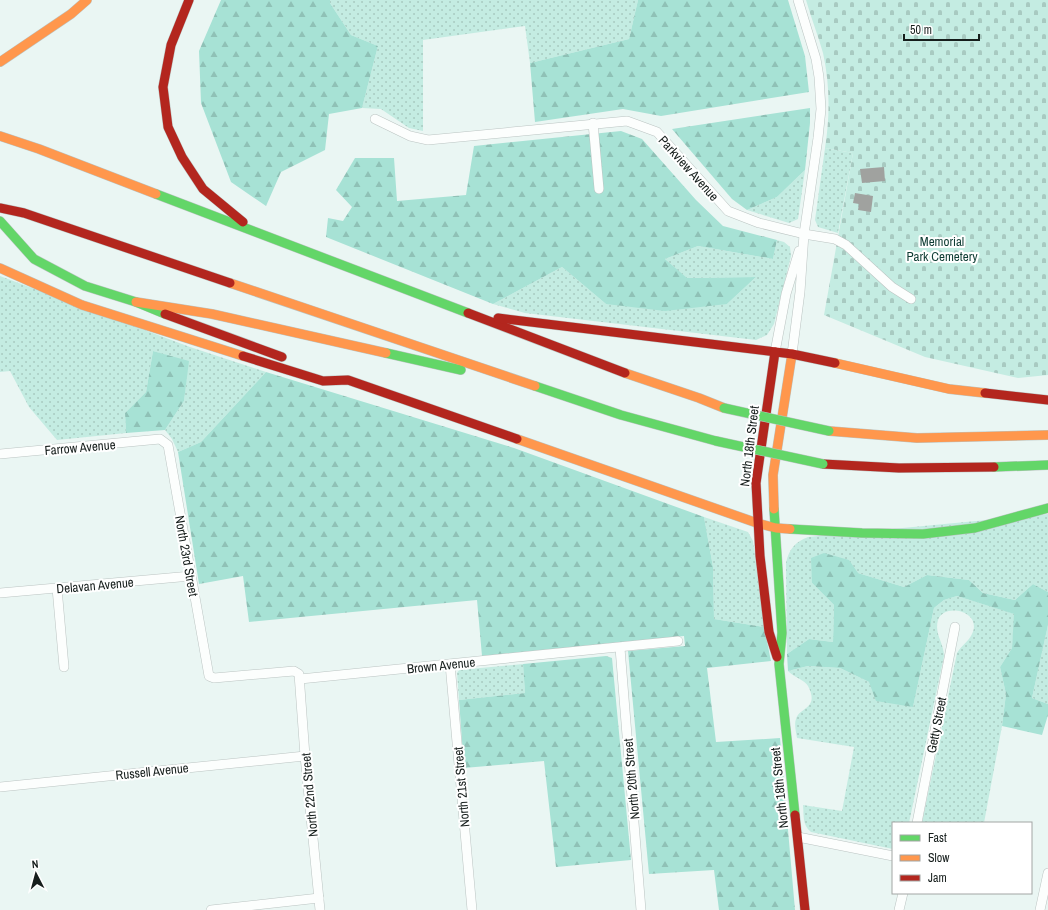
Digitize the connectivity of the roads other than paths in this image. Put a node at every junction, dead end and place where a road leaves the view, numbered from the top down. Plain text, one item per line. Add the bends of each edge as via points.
1 (86, 0) edge
2 (189, 0) edge
3 (798, 0) edge
4 (0, 62) edge
5 (375, 119) dead end
6 (593, 123) junction
7 (0, 136) edge
8 (599, 189) dead end
9 (0, 208) edge
10 (0, 221) edge
11 (254, 231) junction
12 (804, 234) junction
13 (0, 268) edge
14 (910, 299) dead end
15 (136, 302) junction
16 (474, 315) junction
17 (775, 352) junction
18 (792, 354) junction
19 (290, 360) dead end
20 (326, 372) dead end
21 (348, 380) junction
22 (545, 389) junction
23 (1048, 400) edge
24 (1048, 435) edge
25 (160, 440) joint
26 (0, 454) edge
27 (1048, 465) edge
28 (1048, 508) edge
29 (757, 523) junction
30 (776, 528) junction
31 (191, 576) junction
32 (57, 588) junction
33 (0, 593) edge
34 (955, 628) dead end
35 (678, 641) dead end
36 (620, 648) junction
37 (450, 664) junction
38 (780, 664) junction
39 (64, 667) dead end
40 (300, 679) junction
41 (305, 756) junction
42 (0, 787) edge
43 (916, 822) edge
44 (798, 838) junction
45 (892, 856) edge
46 (1048, 873) edge
47 (903, 894) edge
48 (319, 898) junction
49 (211, 910) edge
50 (320, 910) edge
51 (472, 910) edge
52 (642, 910) edge
53 (805, 910) edge
54 (899, 910) edge
55 (1040, 910) edge

1 - 4 main road via 71,14
2 - 11 main road via 171,45 163,87 168,128 182,158 203,189
3 - 12 street, North 18th Street via 816,59 821,109
5 - 6 street, Parkview Avenue via 410,136 428,140
6 - 8 street
6 - 12 street, Parkview Avenue via 627,121 657,132 728,211 759,223
7 - 11 main road
9 - 22 main road via 24,213
10 - 15 main road via 34,259 86,286
11 - 16 main road
12 - 14 street, Parkview Avenue via 835,239 846,245
12 - 17 street, North 18th Street via 786,294
12 - 18 street, North 18th Street
13 - 21 main road via 82,304 323,381
15 - 19 main road
15 - 22 main road via 212,314
16 - 17 main road
16 - 24 main road, bridge via 724,408 829,431 917,438
17 - 18 main road
17 - 29 main road, North 18th Street via 756,483
18 - 23 main road via 949,389
18 - 30 main road, North 18th Street via 773,475
20 - 21 main road
21 - 29 main road
22 - 27 main road, bridge via 621,415 716,441 823,464 899,468
25 - 26 street, Farrow Avenue
25 - 31 street, North 23rd Street via 168,445
28 - 30 main road via 975,528 923,534
29 - 30 main road
29 - 38 main road, North 18th Street via 769,632
30 - 38 main road, North 18th Street via 782,633
31 - 32 street, Delavan Avenue
31 - 40 street, North 23rd Street via 209,676 214,678 294,671 299,674
32 - 33 street, Delavan Avenue
32 - 39 street
34 - 43 street, Getty Street
35 - 36 street, Brown Avenue
36 - 37 street, Brown Avenue
36 - 52 street, North 20th Street
37 - 40 street, Brown Avenue
37 - 51 street, North 21st Street
38 - 44 main road, North 18th Street
40 - 41 street, North 22nd Street
41 - 42 street, Russell Avenue
41 - 48 street, North 22nd Street
44 - 45 street
44 - 53 main road, North 18th Street
46 - 55 street
47 - 54 street
48 - 49 street
48 - 50 street, North 22nd Street

